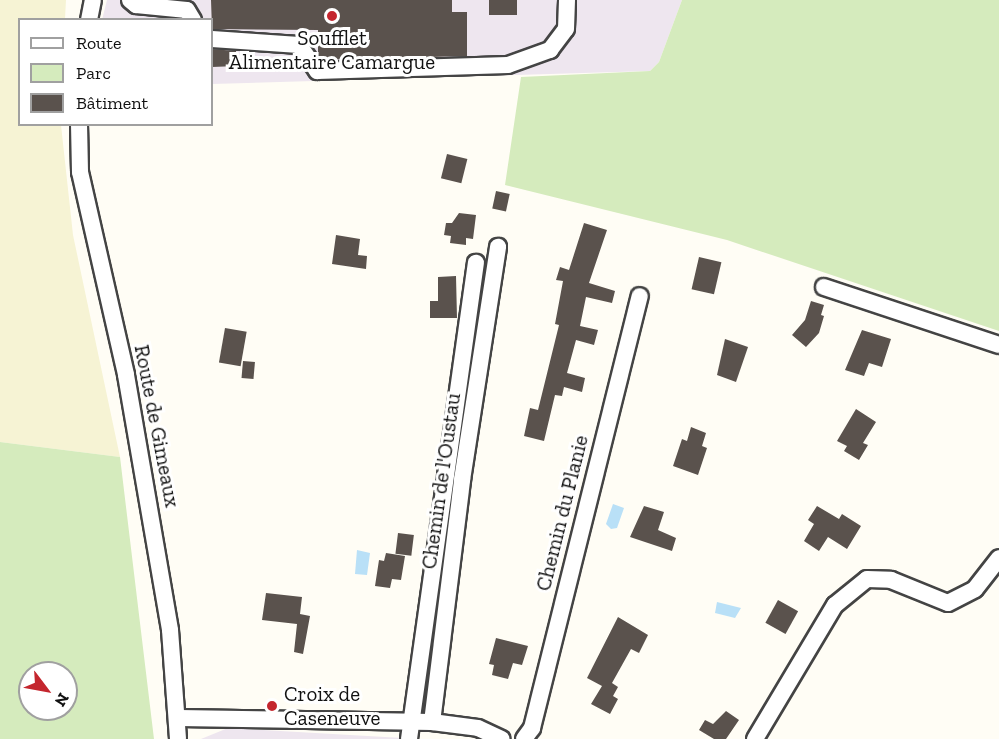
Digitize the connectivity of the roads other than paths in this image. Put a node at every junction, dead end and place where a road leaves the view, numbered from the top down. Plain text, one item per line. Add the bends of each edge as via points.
1 (93, 0) edge
2 (130, 0) edge
3 (567, 0) edge
4 (89, 18) edge
5 (191, 18) edge
6 (213, 39) edge
7 (80, 126) edge
8 (498, 247) dead end
9 (476, 263) dead end
10 (824, 287) dead end
11 (640, 296) dead end
12 (999, 345) edge
13 (999, 558) edge
14 (179, 718) junction
15 (409, 722) junction
16 (432, 722) junction
17 (178, 739) edge
18 (409, 739) edge
19 (502, 739) edge
20 (524, 739) edge
21 (755, 739) edge

1 - 4 street
2 - 5 street via 136,5 188,10
3 - 6 street via 566,29 550,50 508,65 317,71 299,45
7 - 14 street, Route de Gimeaux via 80,172 126,375 170,630
8 - 16 street, Chemin de l'Oustau via 462,480
9 - 15 street
10 - 12 street
11 - 20 street, Chemin du Planie via 532,728
13 - 21 street via 975,589 948,603 891,580 867,579 835,605
14 - 15 street
14 - 17 street, Route de Gimeaux
15 - 16 street
15 - 18 street
16 - 19 street via 478,728

